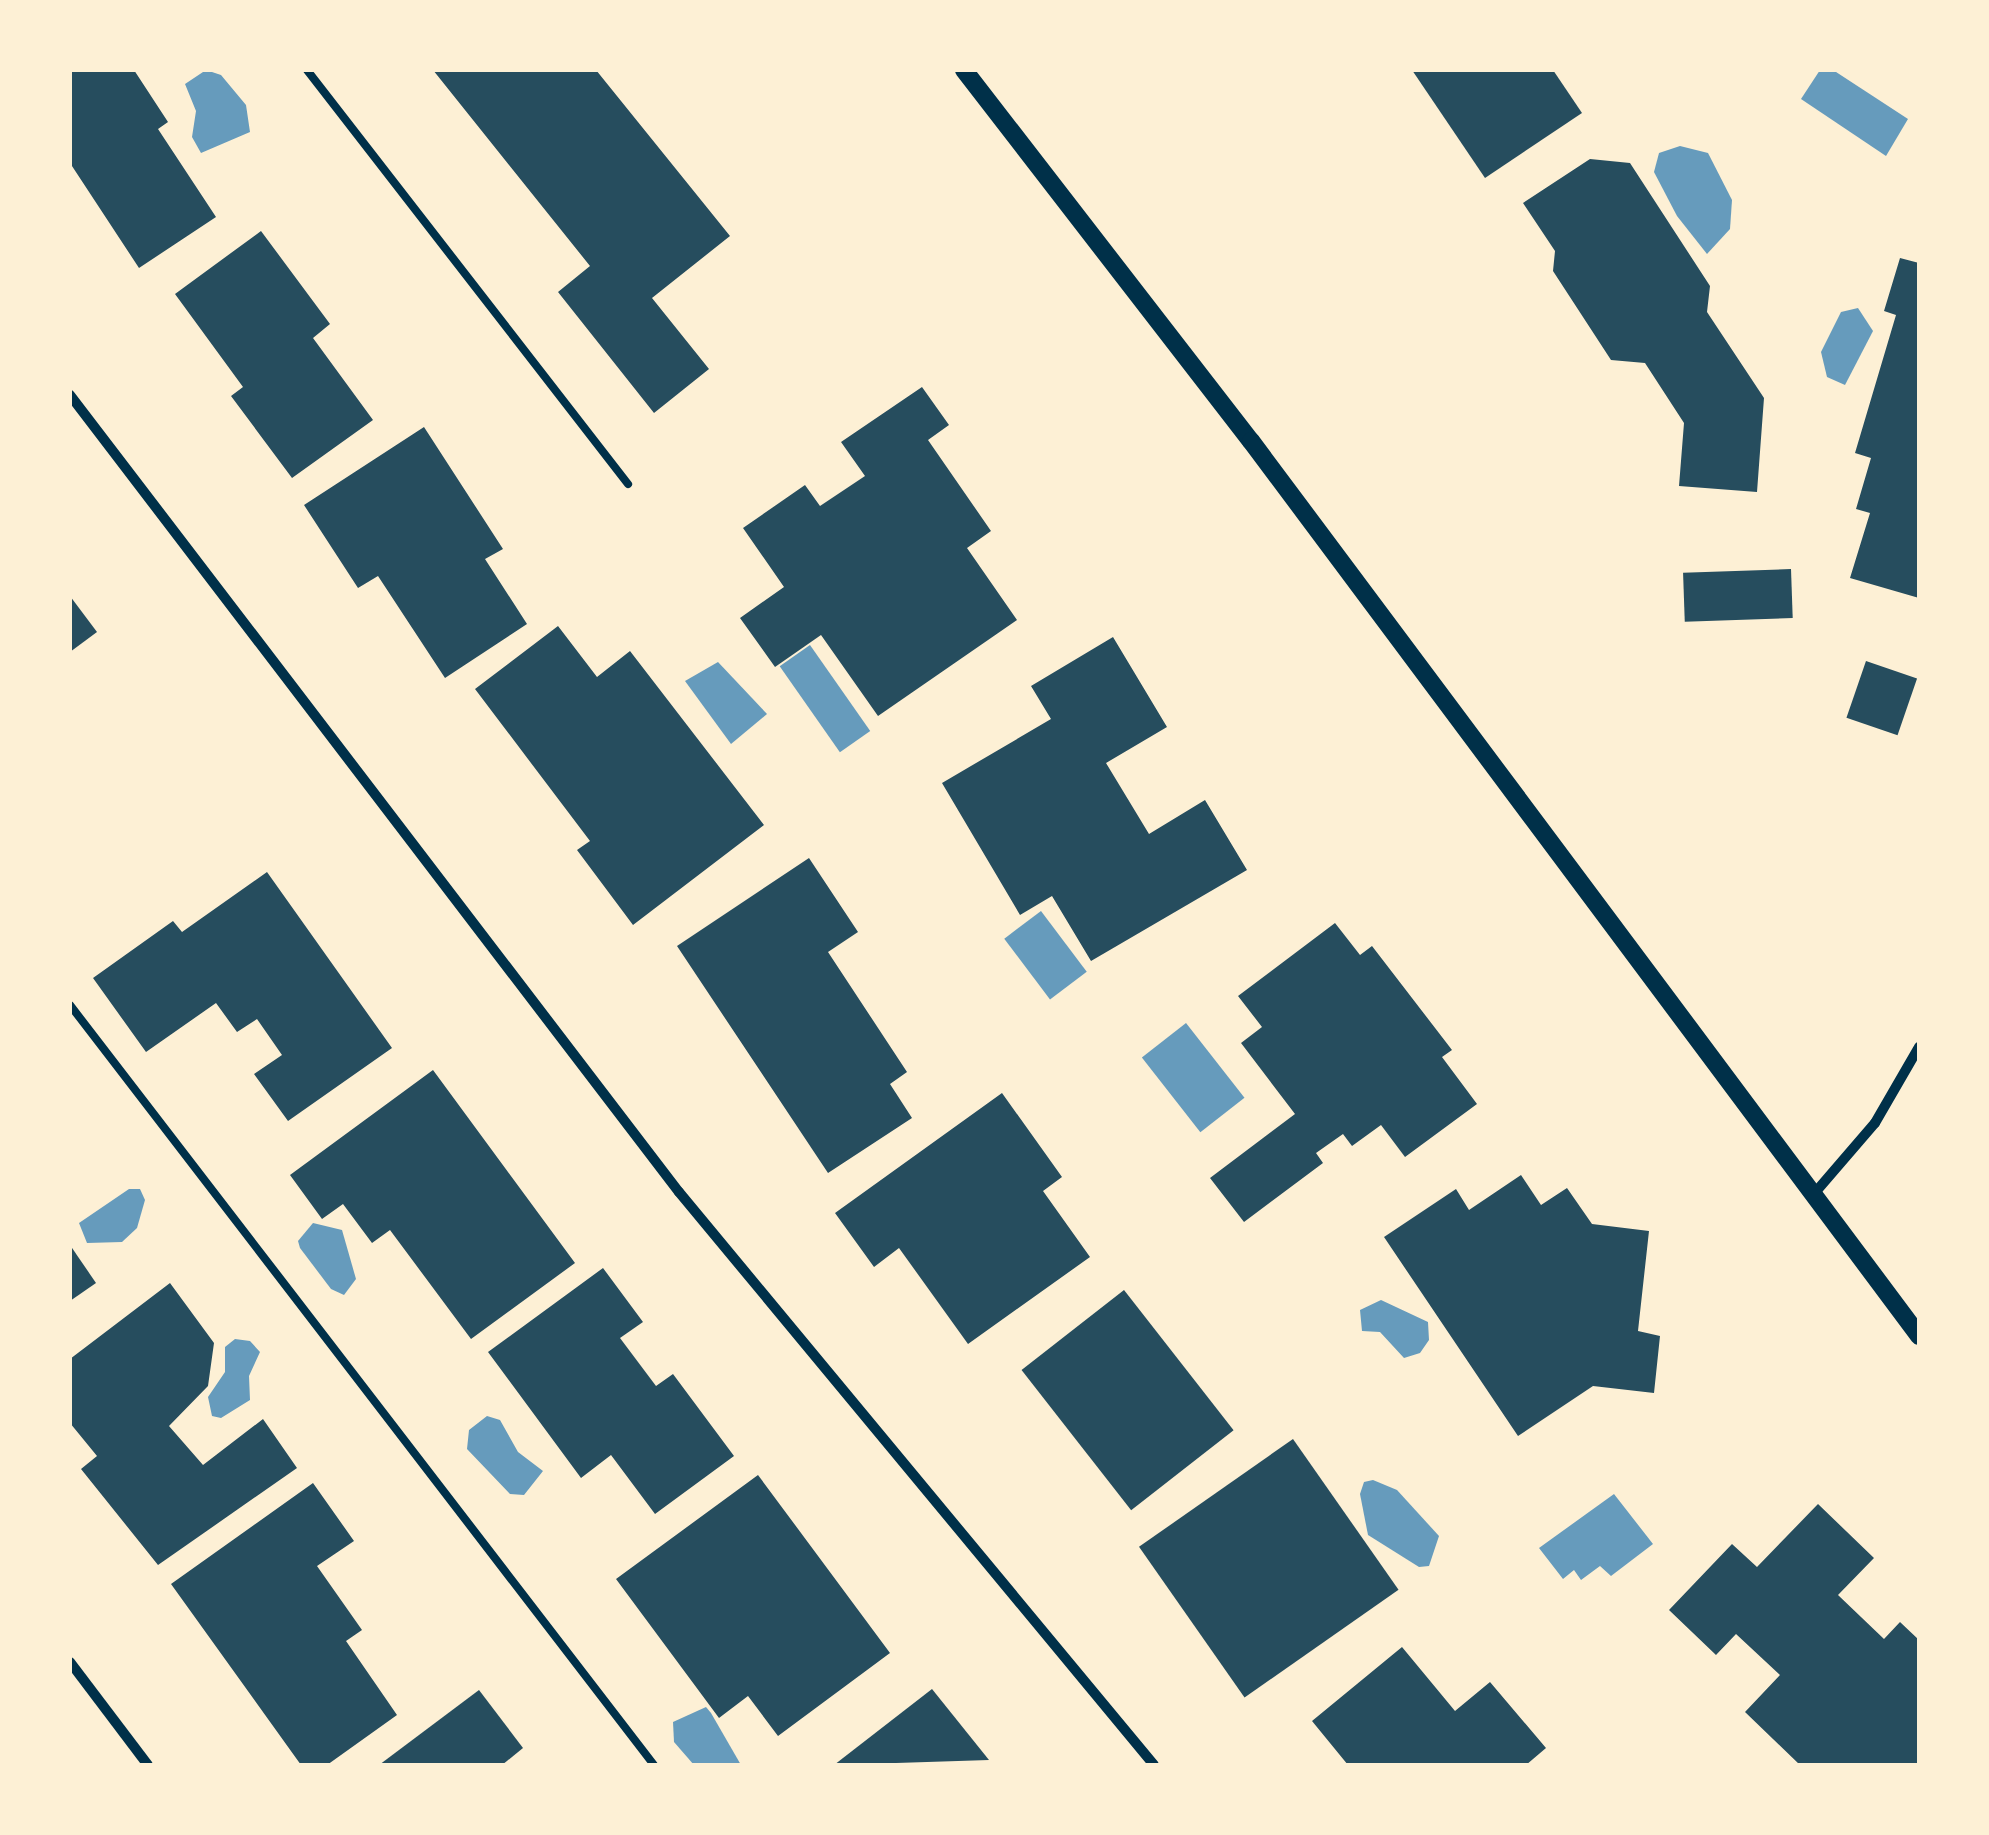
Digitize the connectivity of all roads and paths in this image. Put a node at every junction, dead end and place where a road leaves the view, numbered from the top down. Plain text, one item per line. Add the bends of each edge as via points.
1 (306, 70) edge
2 (964, 70) edge
3 (70, 394) edge
4 (628, 484) dead end
5 (70, 1005) edge
6 (1919, 1047) edge
7 (1813, 1195) junction
8 (1919, 1336) edge
9 (70, 1662) edge
10 (148, 1765) edge
11 (654, 1765) edge
12 (1154, 1765) edge

1 - 4 lane
2 - 7 street
3 - 12 street via 679,1192
5 - 11 lane
6 - 7 street via 1874,1123
7 - 8 street
9 - 10 street

